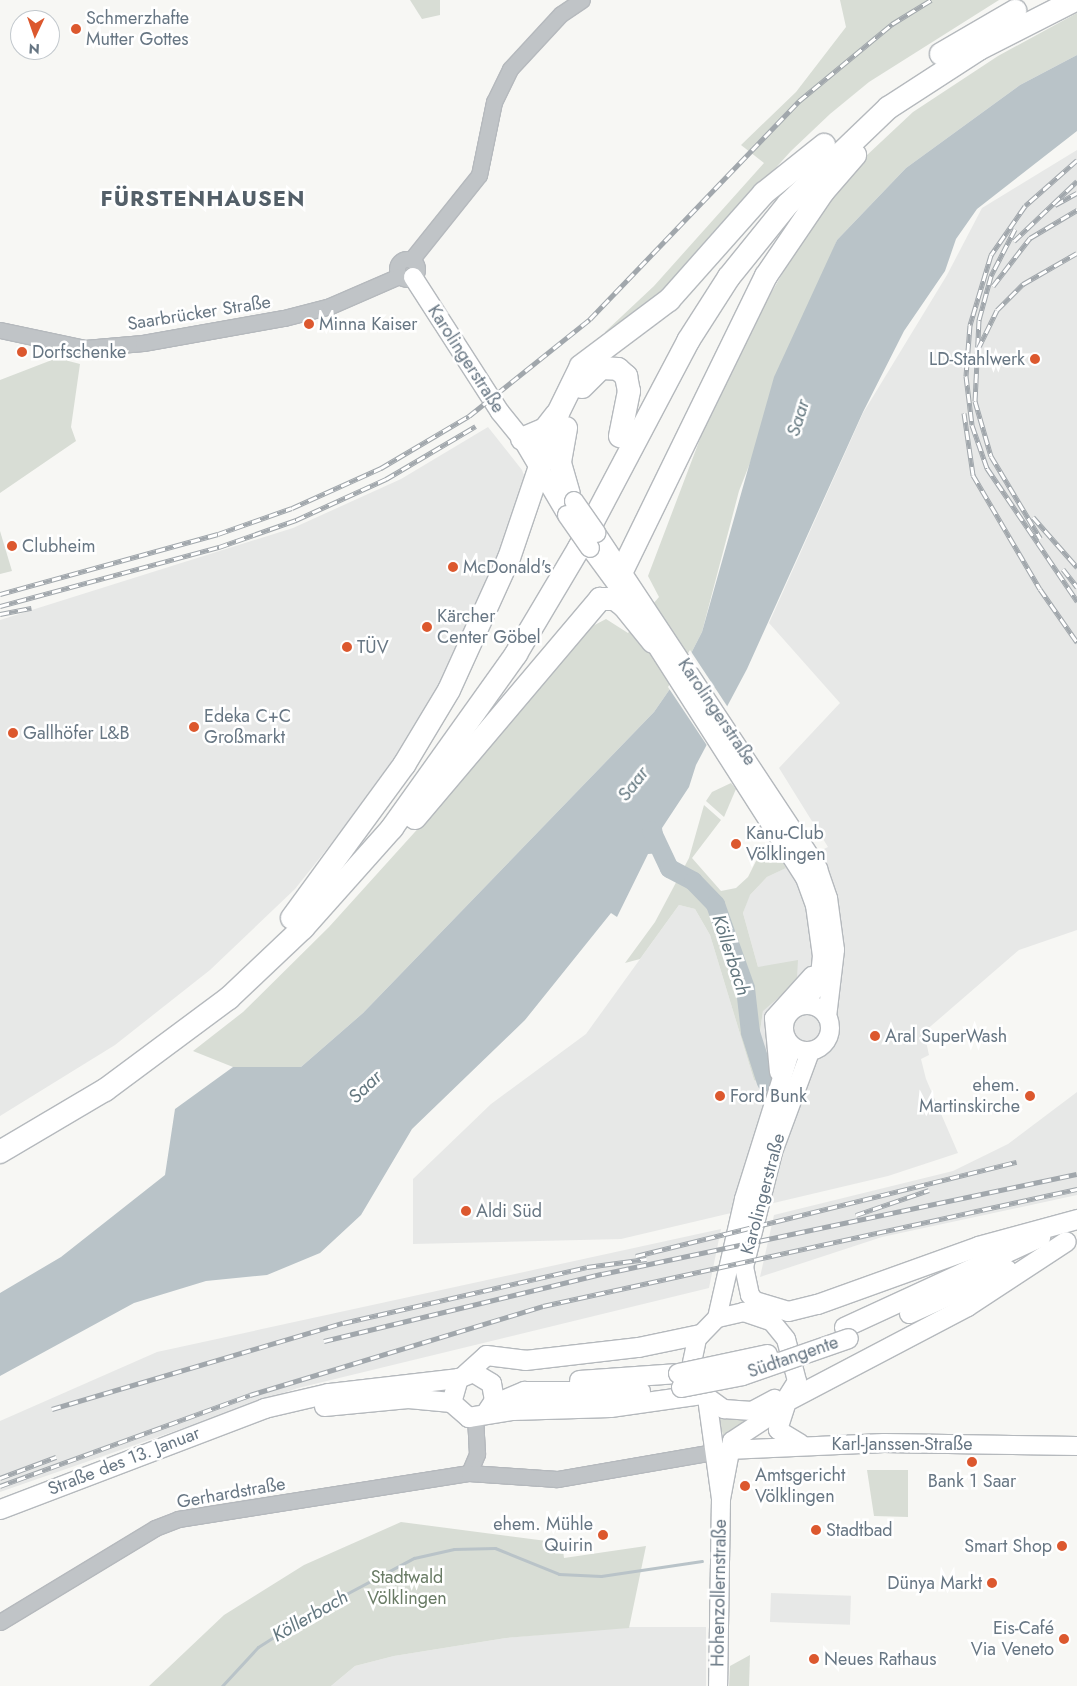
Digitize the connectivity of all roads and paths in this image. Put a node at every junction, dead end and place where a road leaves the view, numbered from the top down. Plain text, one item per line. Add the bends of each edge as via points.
1 (582, 0) edge
2 (1038, 0) edge
3 (1075, 0) edge
4 (952, 65) junction
5 (824, 146) junction
6 (406, 277) junction
7 (0, 330) edge
8 (558, 412) junction
9 (620, 436) junction
10 (522, 438) junction
11 (542, 465) junction
12 (570, 503) junction
13 (593, 541) junction
14 (622, 571) junction
15 (639, 612) junction
16 (653, 642) joint
17 (328, 902) junction
18 (292, 918) junction
19 (821, 949) junction
20 (802, 1006) junction
21 (827, 1017) junction
22 (792, 1046) junction
23 (810, 1052) junction
24 (783, 1084) junction
25 (3, 1145) edge
26 (1077, 1220) edge
27 (1072, 1239) edge
28 (754, 1301) junction
29 (717, 1318) junction
30 (779, 1330) junction
31 (846, 1332) junction
32 (700, 1334) junction
33 (791, 1354) junction
34 (461, 1376) junction
35 (679, 1380) junction
36 (491, 1383) junction
37 (705, 1396) junction
38 (790, 1399) junction
39 (451, 1402) junction
40 (484, 1411) junction
41 (249, 1417) junction
42 (806, 1444) junction
43 (719, 1445) junction
44 (1077, 1446) edge
45 (469, 1472) junction
46 (492, 1475) joint
47 (0, 1509) edge
48 (0, 1622) edge
49 (718, 1686) edge

1 - 6 street via 561,14 510,69 494,102 479,175 411,260 417,266
2 - 5 highway via 919,68
3 - 4 highway
4 - 14 highway via 930,90 864,145 794,234 766,276
4 - 17 highway via 857,135 749,250 688,341 579,548 490,695 392,828
5 - 8 highway via 764,193 669,300 581,366
5 - 9 highway via 776,194 719,266 678,328
6 - 7 street, Saarbrücker Straße via 330,306 293,316 144,343 85,348
6 - 10 main road, Karolingerstraße via 495,406
8 - 10 highway via 545,429
8 - 11 highway
9 - 12 highway via 629,381 618,369 601,368 584,384 565,430 560,464
9 - 18 highway via 568,538 479,685 384,816
10 - 11 main road, Karolingerstraße
11 - 12 main road, Karolingerstraße
11 - 18 highway via 489,606 449,690 404,765
12 - 13 main road, Karolingerstraße, bridge
13 - 14 main road, Karolingerstraße
13 - 15 main road, Karolingerstraße
14 - 15 main road, Karolingerstraße
15 - 16 highway
15 - 17 highway via 616,599 600,598 437,796
15 - 21 main road, Karolingerstraße via 771,793 818,869 828,898 835,950
16 - 19 main road, Karolingerstraße via 805,878 815,905
17 - 25 highway via 201,1020 105,1090
18 - 25 highway via 194,1008
19 - 20 main road, Karolingerstraße via 820,979
19 - 24 main road via 809,980 774,1018
20 - 21 main road via 818,1008
20 - 22 main road via 785,1020 784,1036
21 - 23 main road via 828,1038
22 - 23 main road
22 - 24 main road, Karolingerstraße
23 - 28 main road, Karolingerstraße via 773,1152 746,1258 744,1278
24 - 29 main road, Karolingerstraße via 749,1180
26 - 28 main road via 978,1246 816,1304 788,1311
26 - 31 main road, Südtangente
27 - 31 main road, Südtangente
27 - 38 main road via 967,1306
28 - 30 main road, Karolingerstraße
29 - 30 main road via 748,1313
29 - 32 main road
30 - 33 main road, Karolingerstraße
31 - 35 main road, Südtangente, bridge via 742,1375
32 - 34 main road via 638,1347 525,1360 486,1355
32 - 37 main road via 691,1362
33 - 37 main road via 787,1382 768,1404 734,1412
33 - 38 main road, Karolingerstraße via 797,1375
34 - 36 main road via 479,1374
34 - 39 main road via 451,1391
34 - 41 main road, Straße des 13. Januar via 328,1393 264,1408
35 - 36 main road, Südtangente
35 - 40 main road, Südtangente via 613,1393 524,1391
36 - 40 main road
37 - 40 main road via 610,1407
37 - 43 main road, Hohenzollernstraße
38 - 42 main road, Karolingerstraße via 778,1430 789,1440
38 - 43 main road
39 - 40 main road via 459,1413
39 - 41 main road, Straße des 13. Januar via 408,1398
40 - 45 street via 477,1454
41 - 47 main road, Straße des 13. Januar
42 - 43 main road, Karl-Janssen-Straße
42 - 44 main road, Karl-Janssen-Straße
43 - 46 street, Karl-Janssen-Straße via 557,1478
43 - 49 main road, Hohenzollernstraße
45 - 46 street, Gerhardstraße
45 - 48 street, Gerhardstraße via 178,1519 155,1528

